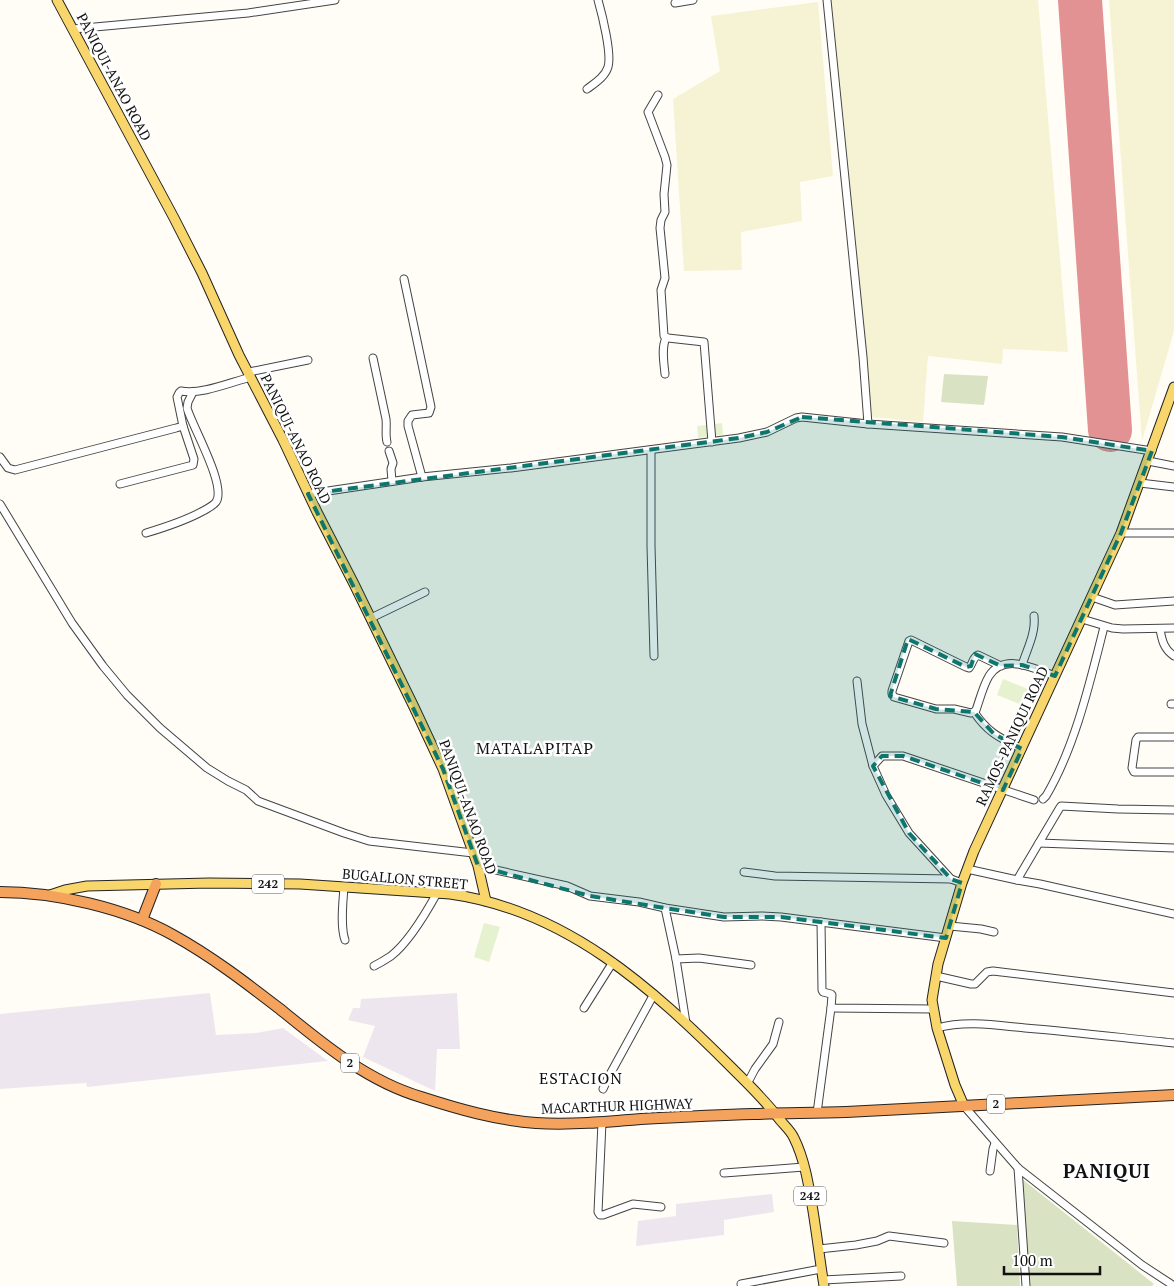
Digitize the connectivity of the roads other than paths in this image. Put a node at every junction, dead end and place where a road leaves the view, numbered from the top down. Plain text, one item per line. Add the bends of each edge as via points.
1 (57, 0) edge
2 (335, 0) edge
3 (598, 0) edge
4 (693, 0) edge
5 (827, 0) edge
6 (674, 3) dead end
7 (73, 29) junction
8 (587, 89) dead end
9 (658, 95) dead end
10 (404, 279) dead end
11 (666, 338) junction
12 (372, 358) dead end
13 (308, 360) dead end
14 (250, 374) junction
15 (665, 374) dead end
16 (1174, 387) edge
17 (194, 392) junction
18 (868, 424) junction
19 (183, 426) junction
20 (387, 442) dead end
21 (712, 442) junction
22 (651, 450) junction
23 (389, 451) dead end
24 (1152, 451) junction
25 (0, 458) edge
26 (1148, 461) junction
27 (1174, 466) edge
28 (422, 477) junction
29 (392, 481) junction
30 (1140, 483) junction
31 (120, 484) dead end
32 (1174, 487) edge
33 (308, 494) junction
34 (0, 504) edge
35 (146, 533) dead end
36 (1121, 533) junction
37 (1174, 534) edge
38 (425, 592) dead end
39 (1092, 597) junction
40 (1174, 601) edge
41 (1034, 616) dead end
42 (371, 618) junction
43 (1082, 619) junction
44 (1104, 627) junction
45 (1174, 628) edge
46 (1160, 629) junction
47 (654, 656) dead end
48 (1174, 656) edge
49 (1022, 665) junction
50 (1001, 666) junction
51 (1055, 676) junction
52 (857, 681) dead end
53 (974, 712) junction
54 (1174, 737) edge
55 (1022, 748) junction
56 (873, 766) junction
57 (1174, 772) edge
58 (1003, 790) junction
59 (1043, 799) dead end
60 (1034, 800) dead end
61 (1174, 810) edge
62 (1039, 842) junction
63 (1174, 848) edge
64 (473, 853) junction
65 (478, 866) junction
66 (967, 869) junction
67 (744, 872) dead end
68 (951, 879) junction
69 (1017, 880) junction
70 (962, 883) junction
71 (156, 884) junction
72 (344, 887) junction
73 (0, 892) edge
74 (437, 893) junction
75 (50, 896) junction
76 (486, 901) junction
77 (665, 908) junction
78 (1174, 914) edge
79 (142, 920) junction
80 (821, 922) junction
81 (950, 926) junction
82 (994, 932) dead end
83 (946, 938) junction
84 (346, 940) dead end
85 (676, 959) junction
86 (613, 962) junction
87 (751, 965) dead end
88 (374, 966) dead end
89 (936, 976) junction
90 (1174, 993) edge
91 (654, 994) junction
92 (584, 1008) dead end
93 (831, 1008) junction
94 (933, 1009) junction
95 (779, 1022) dead end
96 (686, 1023) junction
97 (937, 1028) junction
98 (1174, 1043) edge
99 (747, 1084) junction
100 (603, 1089) dead end
101 (1174, 1095) edge
102 (964, 1106) junction
103 (775, 1113) junction
104 (817, 1113) junction
105 (602, 1122) junction
106 (995, 1143) junction
107 (804, 1167) junction
108 (1018, 1168) junction
109 (990, 1171) dead end
110 (724, 1173) dead end
111 (661, 1207) dead end
112 (944, 1243) dead end
113 (819, 1249) junction
114 (822, 1270) junction
115 (901, 1276) dead end
116 (823, 1283) edge
117 (741, 1284) dead end
118 (1026, 1286) edge
119 (1174, 1286) edge

1 - 7 main road, PANIQUI-ANAO ROAD
2 - 7 street via 248,13
3 - 8 street via 610,60 602,78
4 - 6 street
5 - 18 street
7 - 14 main road, PANIQUI-ANAO ROAD via 174,218
9 - 11 street via 648,114 667,165 665,212 660,228
10 - 28 street via 431,407 429,413 412,415 408,421
11 - 15 street via 663,346
11 - 21 street via 704,342
12 - 20 street via 386,419
13 - 14 street
14 - 17 street
14 - 33 main road, PANIQUI-ANAO ROAD
16 - 24 main road, RAMOS-PANIQUI ROAD
17 - 19 street via 178,393
17 - 35 street via 187,408 216,482 216,502 191,518
18 - 21 street via 802,417 767,432
18 - 24 street via 1062,437
19 - 25 street via 15,470 8,468
19 - 31 street via 194,459 192,465
21 - 22 street
22 - 28 street
22 - 47 street
23 - 29 street via 393,463
24 - 26 main road, RAMOS-PANIQUI ROAD
26 - 27 street
26 - 30 main road, RAMOS-PANIQUI ROAD
28 - 29 street
29 - 33 street
30 - 32 street
30 - 36 main road, RAMOS-PANIQUI ROAD
33 - 42 main road, PANIQUI-ANAO ROAD
34 - 64 street via 67,615 103,666 160,728 207,768 258,800 344,833 369,840
36 - 37 street
36 - 39 main road, RAMOS-PANIQUI ROAD
38 - 42 street
39 - 40 street via 1115,605
39 - 43 main road, RAMOS-PANIQUI ROAD
41 - 49 street via 1034,631
42 - 64 main road, PANIQUI-ANAO ROAD via 443,769
43 - 44 street
43 - 51 main road, RAMOS-PANIQUI ROAD
44 - 46 street
44 - 59 street via 1083,707 1059,773
45 - 46 street
46 - 48 street via 1162,644
49 - 50 street via 1010,663
49 - 51 street
50 - 53 street via 990,675
50 - 53 street via 978,655 969,668 911,640 907,642 892,691 894,697 936,709
51 - 55 main road, RAMOS-PANIQUI ROAD
52 - 56 street via 862,724
53 - 55 street via 1000,739
54 - 57 street via 1138,737 1132,768 1134,772
55 - 58 main road, RAMOS-PANIQUI ROAD
56 - 58 street via 882,756 903,756
56 - 68 street via 909,833
58 - 60 street
58 - 66 main road, RAMOS-PANIQUI ROAD
61 - 62 street via 1062,806
62 - 63 street
62 - 69 street
64 - 65 main road, PANIQUI-ANAO ROAD
65 - 76 main road, PANIQUI-ANAO ROAD
65 - 77 street via 567,886 590,896
66 - 69 street
66 - 70 main road, RAMOS-PANIQUI ROAD
67 - 68 street via 775,876
68 - 70 street
69 - 78 street
70 - 81 main road, RAMOS-PANIQUI ROAD
71 - 72 main road, BUGALLON STREET / 242 via 254,883
71 - 75 main road, BUGALLON STREET / 242 via 78,887
71 - 79 highway
72 - 74 main road, BUGALLON STREET / 242
72 - 84 street
73 - 75 highway, MACARTHUR HIGHWAY / 2
74 - 76 main road, BUGALLON STREET / 242
74 - 88 street via 393,955
75 - 79 highway, MACARTHUR HIGHWAY / 2
76 - 86 main road, BUGALLON STREET / 242 via 533,917
77 - 80 street via 724,916
77 - 85 street
79 - 105 highway, MACARTHUR HIGHWAY / 2 via 210,956 340,1057 396,1088 484,1115 534,1122
80 - 83 street
80 - 93 street via 822,990 832,995
81 - 82 street
81 - 83 main road, RAMOS-PANIQUI ROAD
83 - 89 main road, RAMOS-PANIQUI ROAD
85 - 87 street via 699,958
85 - 96 street
86 - 91 main road, BUGALLON STREET / 242
86 - 92 street
89 - 90 street via 975,984 987,972 993,971
89 - 94 main road, RAMOS-PANIQUI ROAD
91 - 96 main road, BUGALLON STREET / 242
91 - 100 street
93 - 94 street
93 - 104 street
94 - 97 main road, RAMOS-PANIQUI ROAD
95 - 99 street via 773,1044
96 - 99 main road, BUGALLON STREET / 242
97 - 98 street via 971,1023
97 - 102 main road, RAMOS-PANIQUI ROAD
99 - 103 main road, BUGALLON STREET / 242
101 - 102 highway, MACARTHUR HIGHWAY / 2
102 - 104 highway, MACARTHUR HIGHWAY / 2
102 - 106 street
103 - 104 highway, MACARTHUR HIGHWAY / 2
103 - 105 highway, MACARTHUR HIGHWAY / 2
103 - 107 main road, 242 via 794,1138
105 - 111 street via 600,1215 634,1204
106 - 108 street
106 - 109 street
107 - 110 street
107 - 113 main road, 242
108 - 118 street
108 - 119 street via 1142,1266
112 - 113 street via 889,1236 856,1245
113 - 114 main road, 242
114 - 116 main road, 242
114 - 117 street
115 - 116 street

